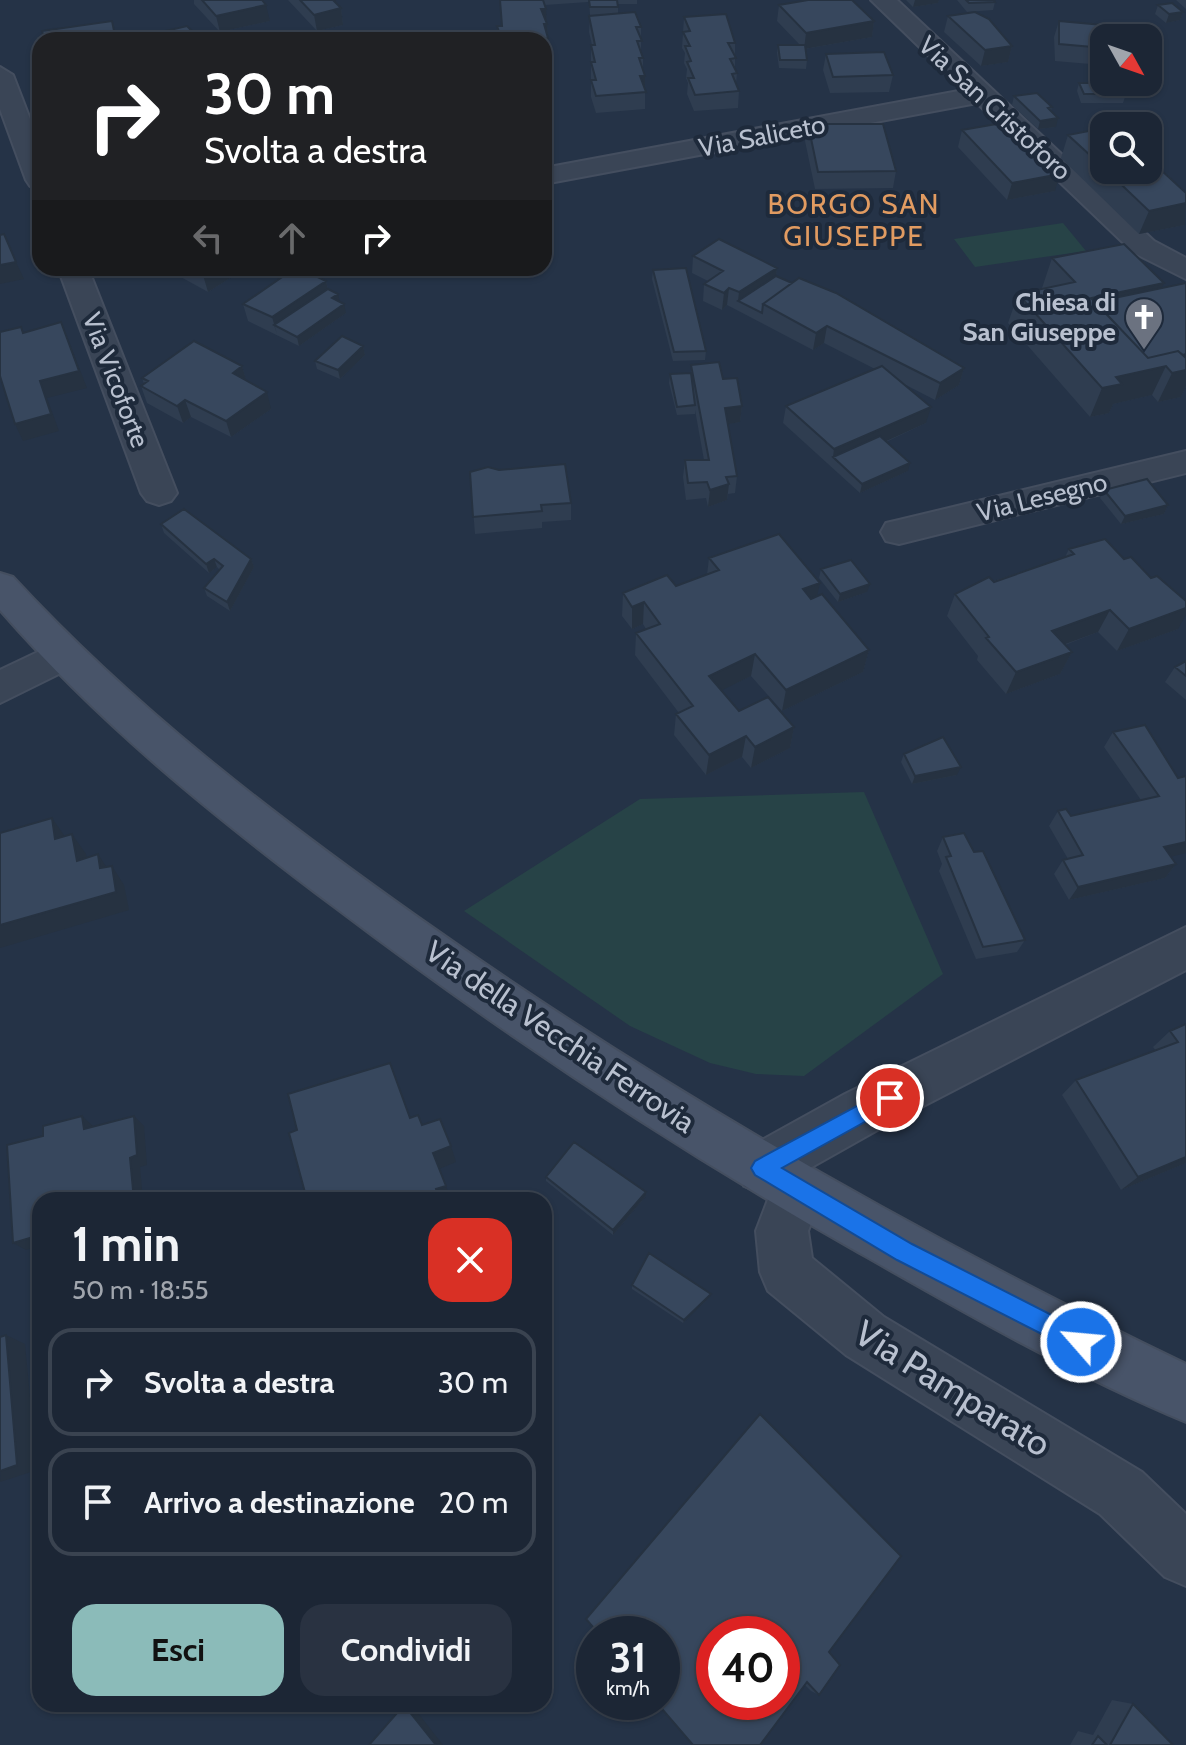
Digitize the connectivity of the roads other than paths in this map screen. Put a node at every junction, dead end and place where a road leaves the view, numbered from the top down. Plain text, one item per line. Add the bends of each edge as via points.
1 (883, 0) edge
2 (0, 75) edge
3 (980, 95) junction
4 (32, 159) edge
5 (552, 175) edge
6 (1186, 270) edge
7 (76, 276) edge
8 (1186, 462) edge
9 (159, 493) dead end
10 (899, 532) dead end
11 (0, 586) edge
12 (63, 655) junction
13 (0, 688) edge
14 (1186, 947) edge
15 (780, 1179) junction
16 (1186, 1394) edge
17 (1186, 1556) edge

1 - 3 street, Via San Cristoforo
2 - 4 street
3 - 5 street, Via Saliceto
3 - 6 street, Via San Cristoforo via 1144,247
7 - 9 street, Via Vicoforte
8 - 10 street, Via Lesegno
11 - 12 street, Via della Vecchia Ferrovia
12 - 13 street
12 - 15 street, Via della Vecchia Ferrovia via 130,719 314,867 619,1083
14 - 15 street via 863,1111
15 - 16 street, Via della Vecchia Ferrovia via 905,1252
15 - 17 street, Via Pamparato via 787,1272 865,1336 1121,1493

